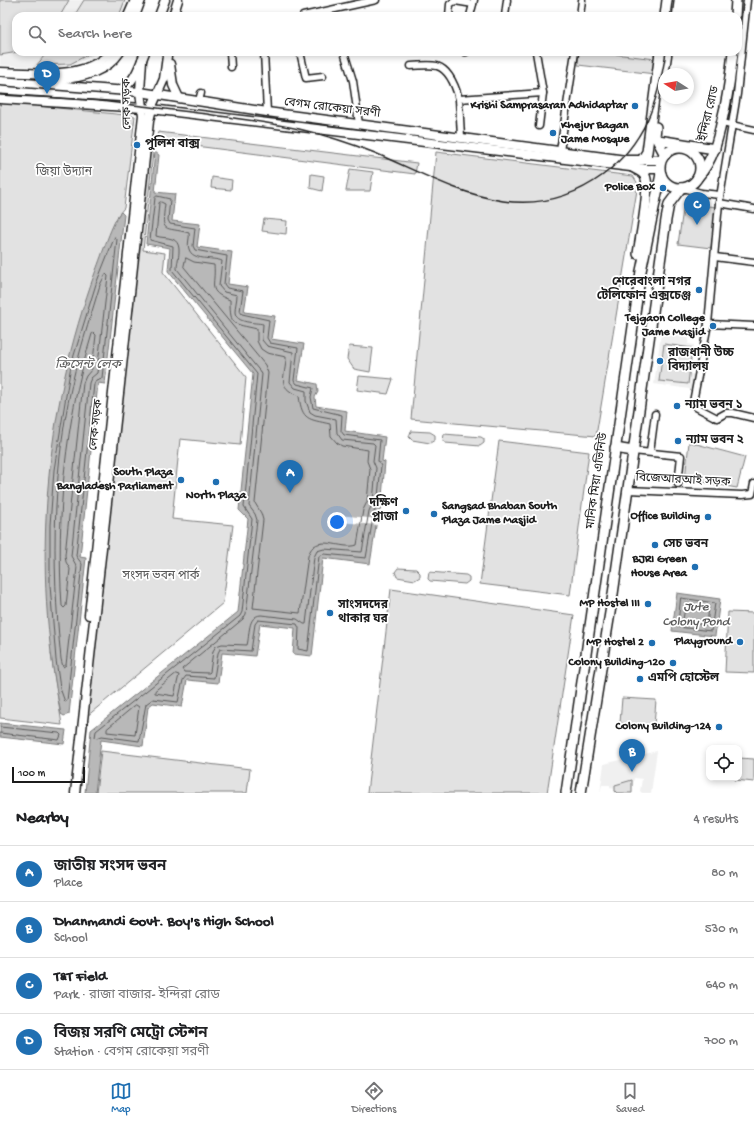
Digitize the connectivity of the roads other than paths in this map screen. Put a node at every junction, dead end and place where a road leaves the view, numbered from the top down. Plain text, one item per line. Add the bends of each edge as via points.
1 (135, 0) edge
2 (141, 0) edge
3 (165, 0) edge
4 (178, 0) edge
5 (376, 0) edge
6 (507, 0) edge
7 (582, 0) edge
8 (668, 0) edge
9 (674, 0) edge
10 (736, 0) edge
11 (747, 0) edge
12 (473, 2) edge
13 (332, 9) junction
14 (130, 12) edge
15 (136, 12) edge
16 (160, 12) edge
17 (174, 12) edge
18 (320, 12) edge
19 (333, 12) edge
20 (449, 12) edge
21 (471, 12) edge
22 (506, 12) edge
23 (580, 12) edge
24 (666, 12) edge
25 (672, 12) edge
26 (735, 12) edge
27 (742, 42) edge
28 (108, 56) edge
29 (117, 56) edge
30 (143, 56) edge
31 (167, 56) edge
32 (167, 56) edge
33 (230, 56) edge
34 (264, 56) edge
35 (301, 56) edge
36 (345, 56) edge
37 (537, 56) edge
38 (574, 56) edge
39 (660, 56) edge
40 (666, 56) edge
41 (733, 56) edge
42 (740, 56) edge
43 (103, 64) junction
44 (411, 66) dead end
45 (231, 67) dead end
46 (0, 72) edge
47 (323, 76) dead end
48 (0, 77) edge
49 (0, 81) edge
50 (120, 90) junction
51 (140, 92) junction
52 (543, 93) junction
53 (157, 95) junction
54 (179, 98) junction
55 (0, 99) edge
56 (459, 99) junction
57 (143, 108) junction
58 (152, 109) junction
59 (267, 112) junction
60 (722, 123) junction
61 (359, 124) junction
62 (539, 126) dead end
63 (732, 126) junction
64 (754, 130) edge
65 (461, 137) junction
66 (658, 140) junction
67 (715, 149) junction
68 (560, 151) junction
69 (642, 160) junction
70 (662, 165) junction
71 (632, 167) junction
72 (698, 177) junction
73 (682, 188) junction
74 (720, 195) junction
75 (719, 202) junction
76 (754, 209) edge
77 (715, 257) junction
78 (754, 262) edge
79 (641, 271) junction
80 (708, 324) junction
81 (754, 326) edge
82 (655, 414) dead end
83 (754, 418) edge
84 (614, 448) junction
85 (633, 451) junction
86 (650, 452) junction
87 (678, 484) dead end
88 (754, 484) edge
89 (628, 490) junction
90 (594, 609) junction
91 (610, 611) junction
92 (70, 793) edge
93 (75, 793) edge
94 (566, 793) edge
95 (581, 793) edge

1 - 14 main road
2 - 15 main road
3 - 16 main road
4 - 17 main road
5 - 13 street
6 - 22 street
7 - 23 street
8 - 24 highway
9 - 25 highway
10 - 26 highway
11 - 27 street, ইন্দিরা রোড
12 - 20 street via 455,1 450,4
12 - 21 street
13 - 18 street
13 - 19 street
28 - 43 main road
29 - 43 main road via 113,62
30 - 50 main road via 129,84
30 - 51 main road, লেক সড়ক
31 - 53 main road via 164,78
32 - 54 main road via 172,85
33 - 45 street
34 - 59 street
35 - 47 street via 306,78
36 - 61 street via 353,81
37 - 52 street
38 - 68 street
39 - 69 highway via 649,145
40 - 66 highway via 655,136
41 - 60 highway, ইন্দিরা রোড via 729,93
42 - 63 street, ইন্দিরা রোড
43 - 46 main road via 70,72
43 - 48 main road via 86,75 63,79
44 - 56 street via 441,68 455,84
49 - 50 main road, বেগম রোকেয়া সরণী
50 - 51 main road, বেগম রোকেয়া সরণী
51 - 53 main road, বেগম রোকেয়া সরণী
51 - 57 main road, লেক সড়ক
52 - 56 street
52 - 62 street
53 - 54 main road, বেগম রোকেয়া সরণী
53 - 58 main road
54 - 59 main road, বেগম রোকেয়া সরণী via 200,97
55 - 57 main road, বেগম রোকেয়া সরণী
56 - 65 street
57 - 58 main road, বেগম রোকেয়া সরণী
57 - 92 main road, লেক সড়ক
58 - 71 main road, বেগম রোকেয়া সরণী
58 - 93 main road
59 - 61 main road, বেগম রোকেয়া সরণী
60 - 63 street
60 - 67 highway, ইন্দিরা রোড
61 - 65 main road, বেগম রোকেয়া সরণী
63 - 64 street
63 - 74 street, ইন্দিরা রোড
65 - 68 main road, বেগম রোকেয়া সরণী
66 - 67 highway
66 - 70 highway
67 - 72 highway, ইন্দিরা রোড
68 - 69 main road, বেগম রোকেয়া সরণী
69 - 70 main road, বেগম রোকেয়া সরণী
70 - 71 main road, বেগম রোকেয়া সরণী
70 - 72 highway via 676,148 684,148 692,152 699,162
70 - 73 highway via 668,184
70 - 79 highway, মানিক মিয়া এভিনিউ
71 - 79 highway via 642,173 647,182 638,258
72 - 73 highway via 692,184
73 - 74 street
73 - 85 highway via 674,196 667,211
74 - 75 street, ইন্দিরা রোড
75 - 76 street
75 - 77 street, ইন্দিরা রোড
77 - 78 street
77 - 80 street, ইন্দিরা রোড
79 - 84 highway, মানিক মিয়া এভিনিউ
80 - 81 street
80 - 83 street, ইন্দিরা রোড via 694,405 717,418 726,413
82 - 86 street
84 - 85 highway
84 - 90 highway, মানিক মিয়া এভিনিউ
85 - 86 street
85 - 89 highway
86 - 87 street via 681,456
88 - 89 street, বিজেআরআই সড়ক via 752,494 742,495
89 - 91 highway
90 - 91 highway
90 - 94 highway, মানিক মিয়া এভিনিউ
91 - 95 highway

